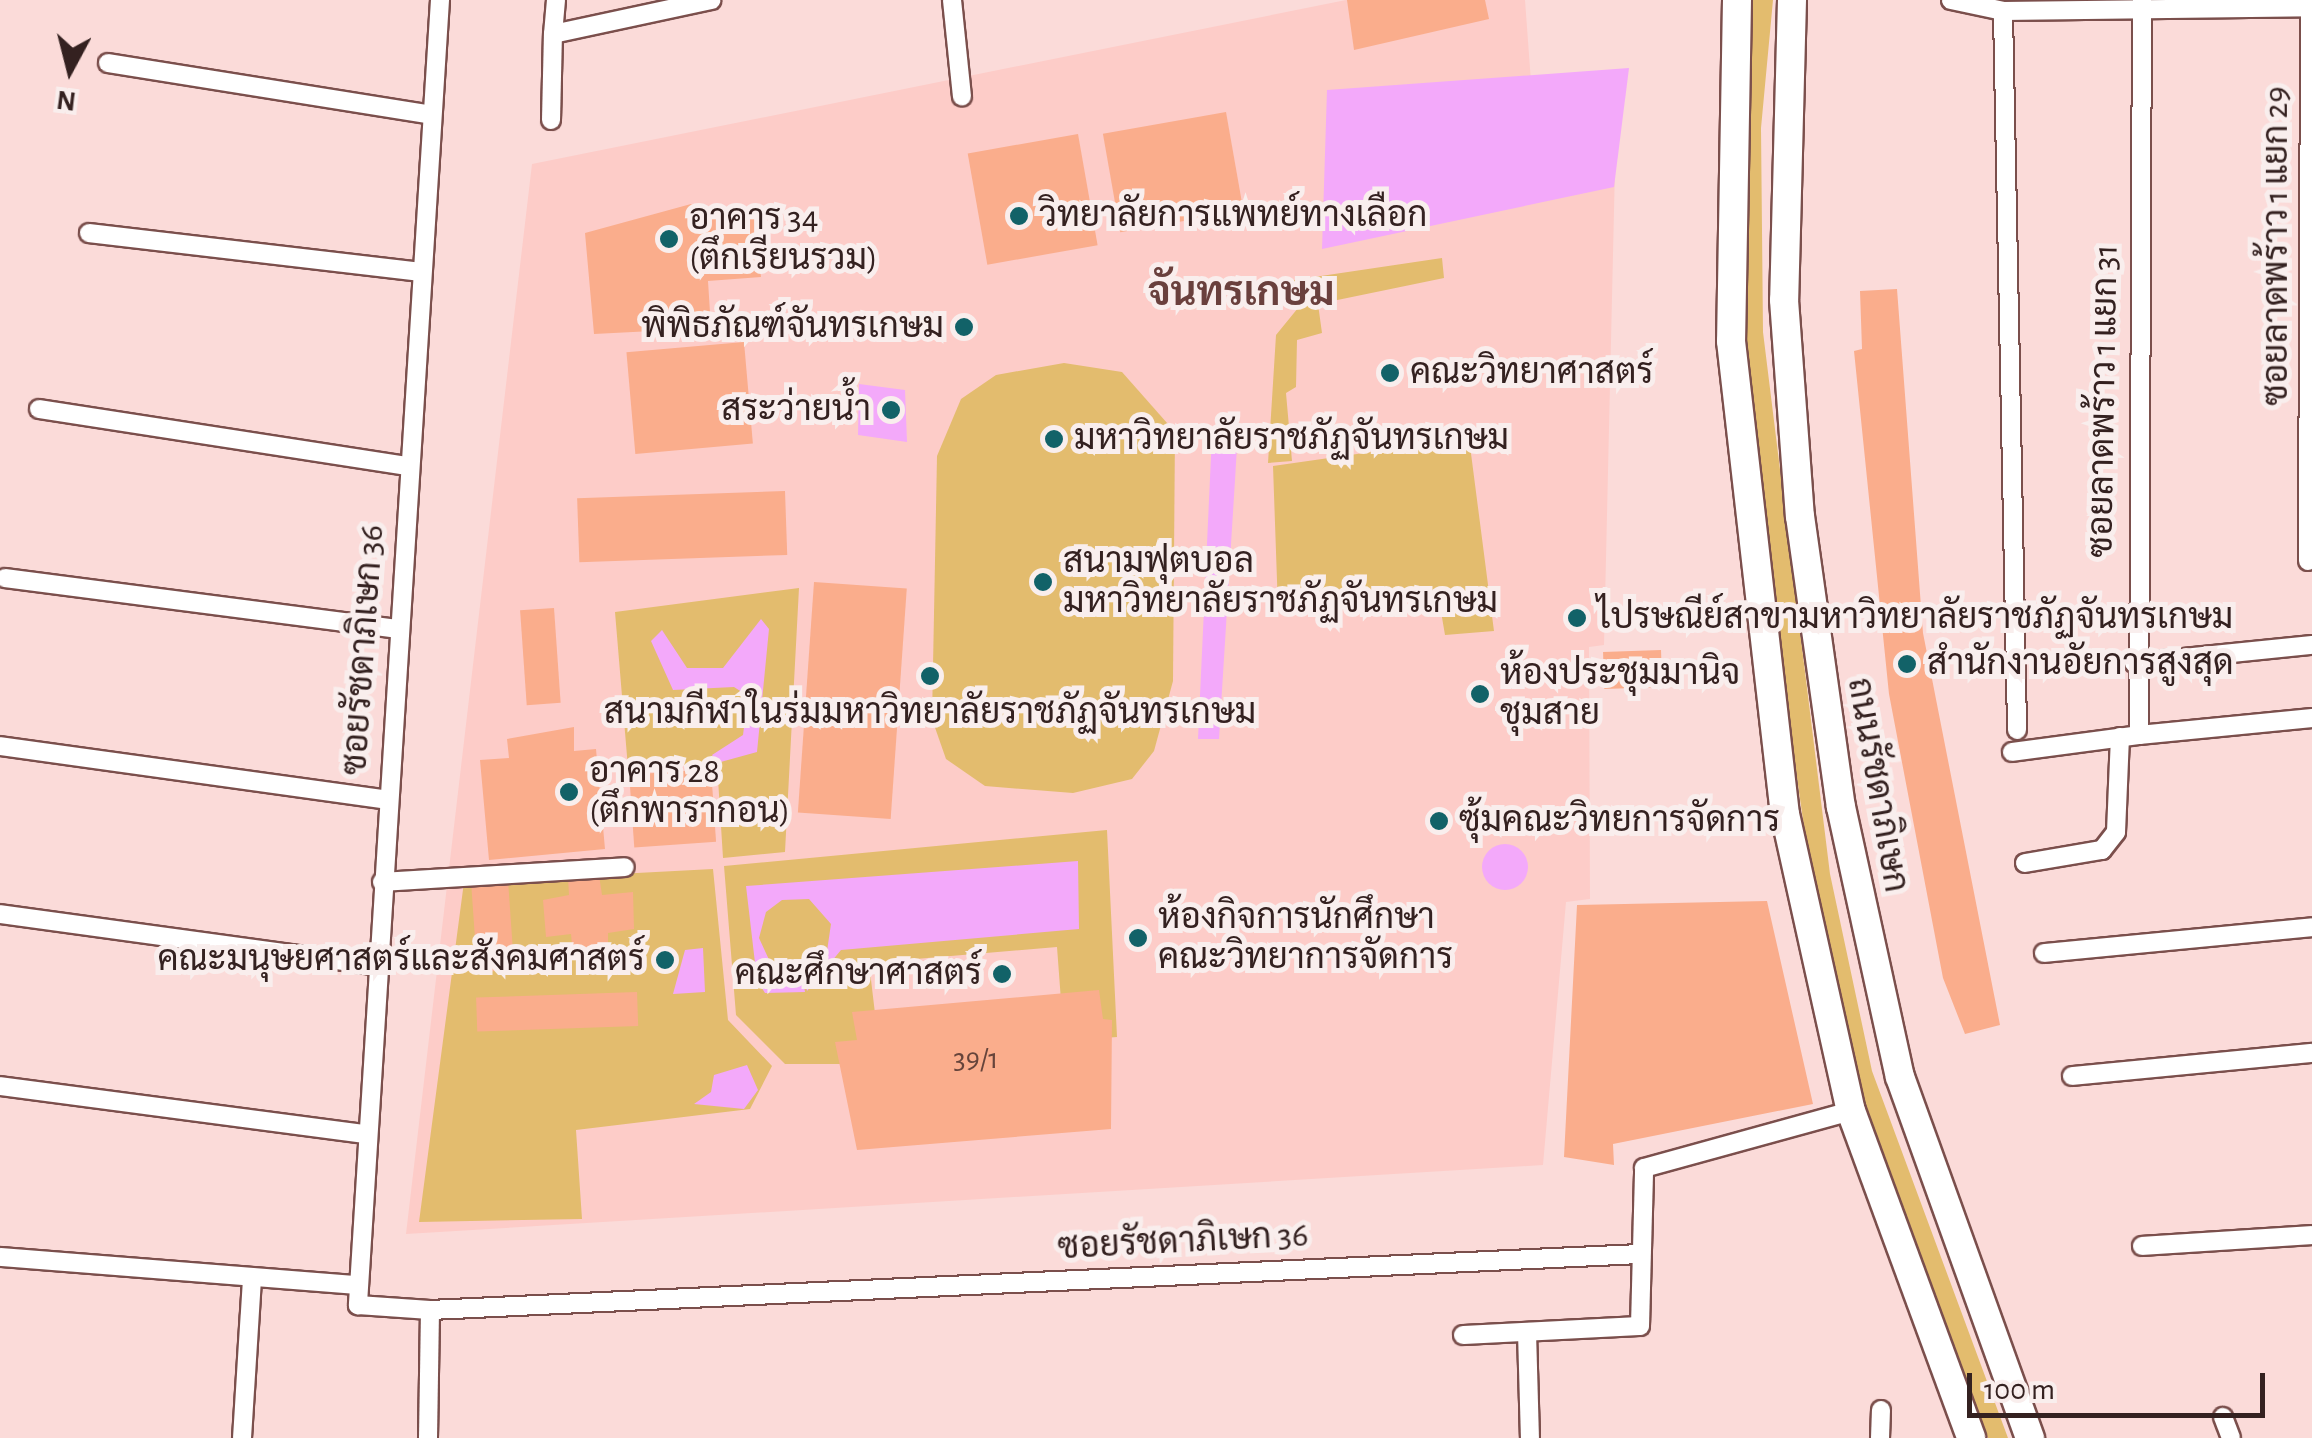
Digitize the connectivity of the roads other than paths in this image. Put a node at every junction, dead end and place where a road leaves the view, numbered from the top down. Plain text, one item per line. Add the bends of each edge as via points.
1 (440, 0) edge
2 (556, 0) edge
3 (711, 0) edge
4 (952, 0) edge
5 (1737, 0) edge
6 (1792, 0) edge
7 (1951, 0) edge
8 (2141, 5) edge
9 (2311, 8) edge
10 (2003, 11) junction
11 (553, 34) junction
12 (108, 64) dead end
13 (962, 96) dead end
14 (432, 115) junction
15 (550, 120) dead end
16 (88, 234) dead end
17 (419, 272) junction
18 (39, 409) dead end
19 (409, 466) junction
20 (2310, 486) edge
21 (2308, 562) dead end
22 (5, 578) dead end
23 (398, 629) junction
24 (2312, 644) edge
25 (2134, 664) junction
26 (2312, 718) edge
27 (2016, 730) dead end
28 (2130, 736) junction
29 (0, 746) edge
30 (2012, 752) dead end
31 (387, 800) junction
32 (2024, 863) dead end
33 (625, 867) dead end
34 (382, 882) junction
35 (0, 914) edge
36 (2312, 926) edge
37 (2044, 953) dead end
38 (378, 966) junction
39 (2312, 1053) edge
40 (2072, 1076) dead end
41 (0, 1086) edge
42 (1851, 1112) junction
43 (366, 1134) junction
44 (2312, 1235) edge
45 (2142, 1246) dead end
46 (1638, 1254) junction
47 (0, 1258) edge
48 (252, 1278) junction
49 (358, 1285) junction
50 (430, 1310) junction
51 (1527, 1332) junction
52 (1463, 1335) dead end
53 (1881, 1410) dead end
54 (2224, 1417) dead end
55 (242, 1438) edge
56 (428, 1438) edge
57 (1530, 1438) edge
58 (1880, 1438) edge
59 (1971, 1438) edge
60 (2030, 1438) edge
61 (2231, 1438) edge

1 - 14 street, ซอยรัชดาภิเษก 36
2 - 11 street
3 - 11 street
4 - 13 street
5 - 42 main road via 1727,203 1745,502 1785,814
6 - 60 main road, ถนนรัชดาภิเษก via 1785,318 1802,536 1841,807 1900,1077
7 - 10 street
8 - 9 street
8 - 10 street
8 - 25 street, ซอยลาดพร้าว 1 แยก 31
9 - 20 street, ซอยลาดพร้าว 1 แยก 29
10 - 27 street
11 - 15 street
12 - 14 street
14 - 17 street, ซอยรัชดาภิเษก 36
16 - 17 street
17 - 19 street, ซอยรัชดาภิเษก 36
18 - 19 street
19 - 23 street, ซอยรัชดาภิเษก 36
20 - 21 street, ซอยลาดพร้าว 1 แยก 29
22 - 23 street
23 - 31 street, ซอยรัชดาภิเษก 36
24 - 25 street
25 - 28 street, ซอยลาดพร้าว 1 แยก 31
26 - 28 street
28 - 30 street
28 - 32 street, ซอยลาดพร้าว 1 แยก 31 via 2116,832 2102,850
29 - 31 street
31 - 34 street, ซอยรัชดาภิเษก 36
33 - 34 street
34 - 38 street, ซอยรัชดาภิเษก 36
35 - 38 street
36 - 37 street
38 - 43 street, ซอยรัชดาภิเษก 36
39 - 40 street
41 - 43 street
42 - 46 street via 1651,1163 1642,1177
42 - 59 main road
43 - 49 street, ซอยรัชดาภิเษก 36
44 - 45 street
46 - 50 street, ซอยรัชดาภิเษก 36
46 - 51 street via 1640,1326
47 - 48 street
48 - 49 street
48 - 55 street
49 - 50 street, ซอยรัชดาภิเษก 36 via 358,1304
50 - 56 street
51 - 52 street
51 - 57 street
53 - 58 street
54 - 61 street

